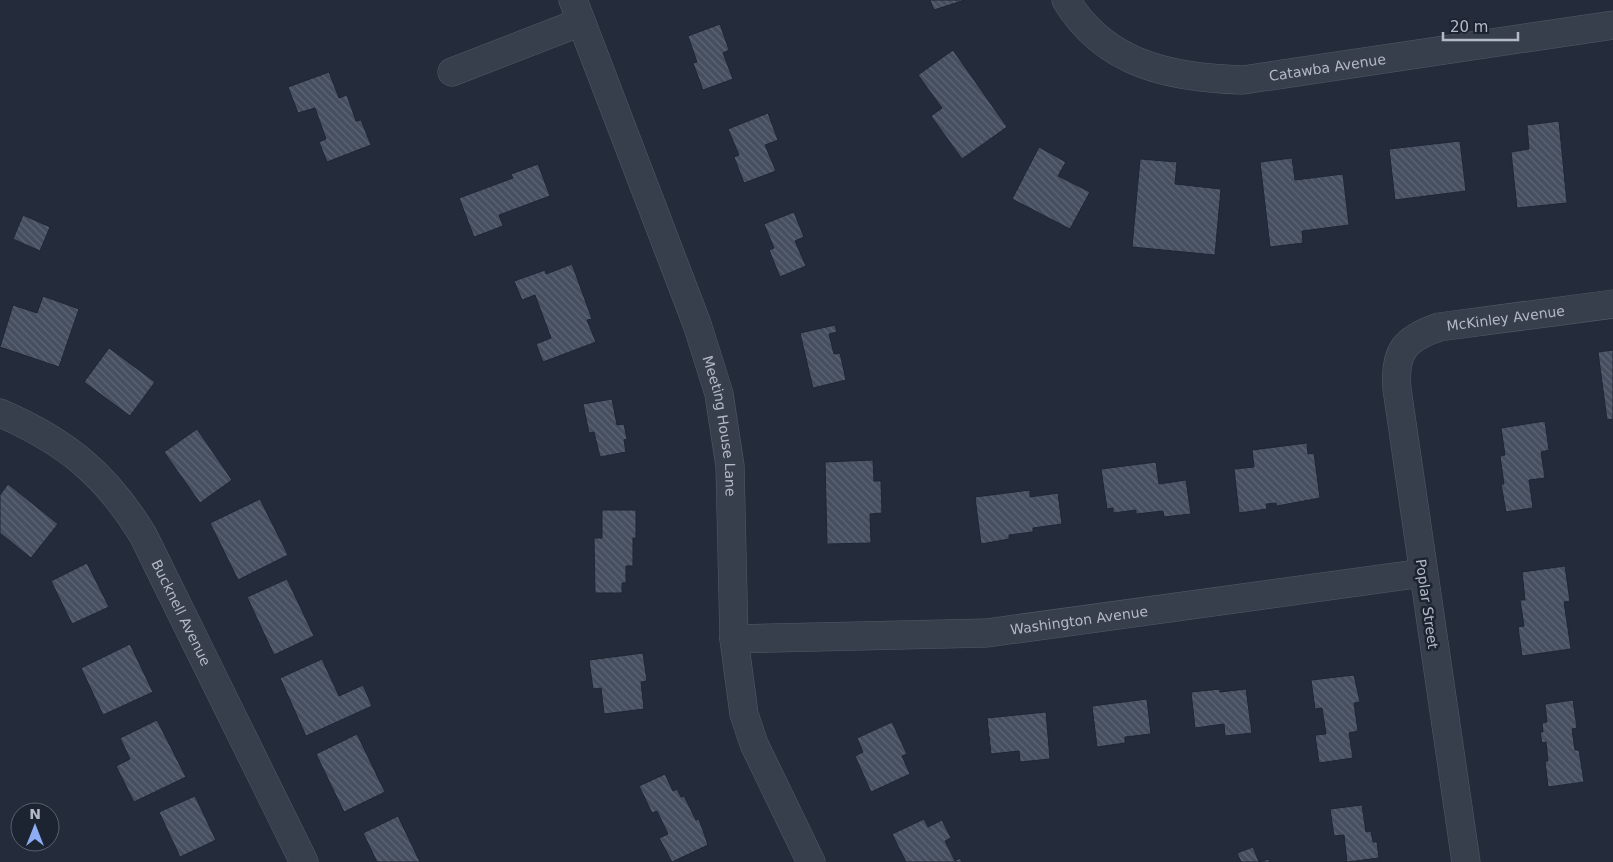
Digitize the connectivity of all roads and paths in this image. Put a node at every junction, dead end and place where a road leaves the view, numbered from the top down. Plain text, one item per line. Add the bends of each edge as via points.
1 (1066, 0) edge
2 (577, 11) edge
3 (1613, 25) edge
4 (452, 72) dead end
5 (1613, 304) edge
6 (1404, 346) joint
7 (0, 413) edge
8 (1423, 573) junction
9 (734, 639) junction
10 (304, 862) edge
11 (812, 862) edge
12 (1466, 862) edge

1 - 3 street, Catawba Avenue via 1088,31 1115,51 1159,70 1198,79 1243,80
2 - 4 street
2 - 9 street, Meeting House Lane via 696,324 719,394 730,466
5 - 6 street, McKinley Avenue via 1439,327 1418,334
6 - 8 street, Poplar Street via 1398,359 1397,389
7 - 10 street, Bucknell Avenue via 74,453 95,471 130,514
8 - 9 street, Washington Avenue via 987,633
8 - 12 street, Poplar Street
9 - 11 street, Meeting House Lane via 748,727

